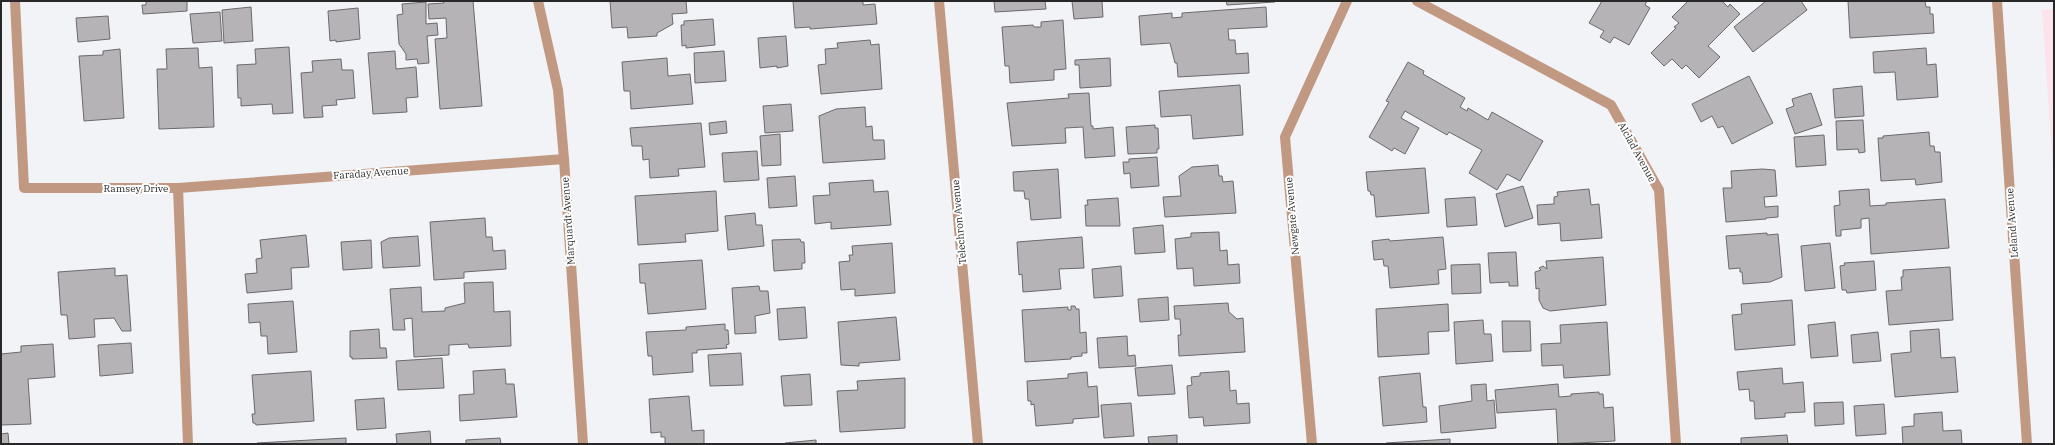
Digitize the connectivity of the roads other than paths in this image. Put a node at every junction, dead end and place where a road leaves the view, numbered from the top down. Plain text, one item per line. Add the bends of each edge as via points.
1 (15, 1) edge
2 (538, 1) edge
3 (939, 1) edge
4 (1347, 1) edge
5 (1417, 1) edge
6 (1997, 1) edge
7 (564, 159) junction
8 (178, 188) junction
9 (188, 444) edge
10 (583, 444) edge
11 (978, 444) edge
12 (1312, 444) edge
13 (1676, 444) edge
14 (2027, 444) edge

1 - 8 street, Ramsey Drive via 24,188
2 - 7 street, Marquardt Avenue via 558,90
3 - 11 street, Telechron Avenue
4 - 12 street, Newgate Avenue via 1285,137
5 - 13 street, Alclad Avenue via 1611,104 1658,190
6 - 14 street, Leland Avenue
7 - 8 street, Faraday Avenue
7 - 10 street, Marquardt Avenue
8 - 9 street, Ramsey Drive

